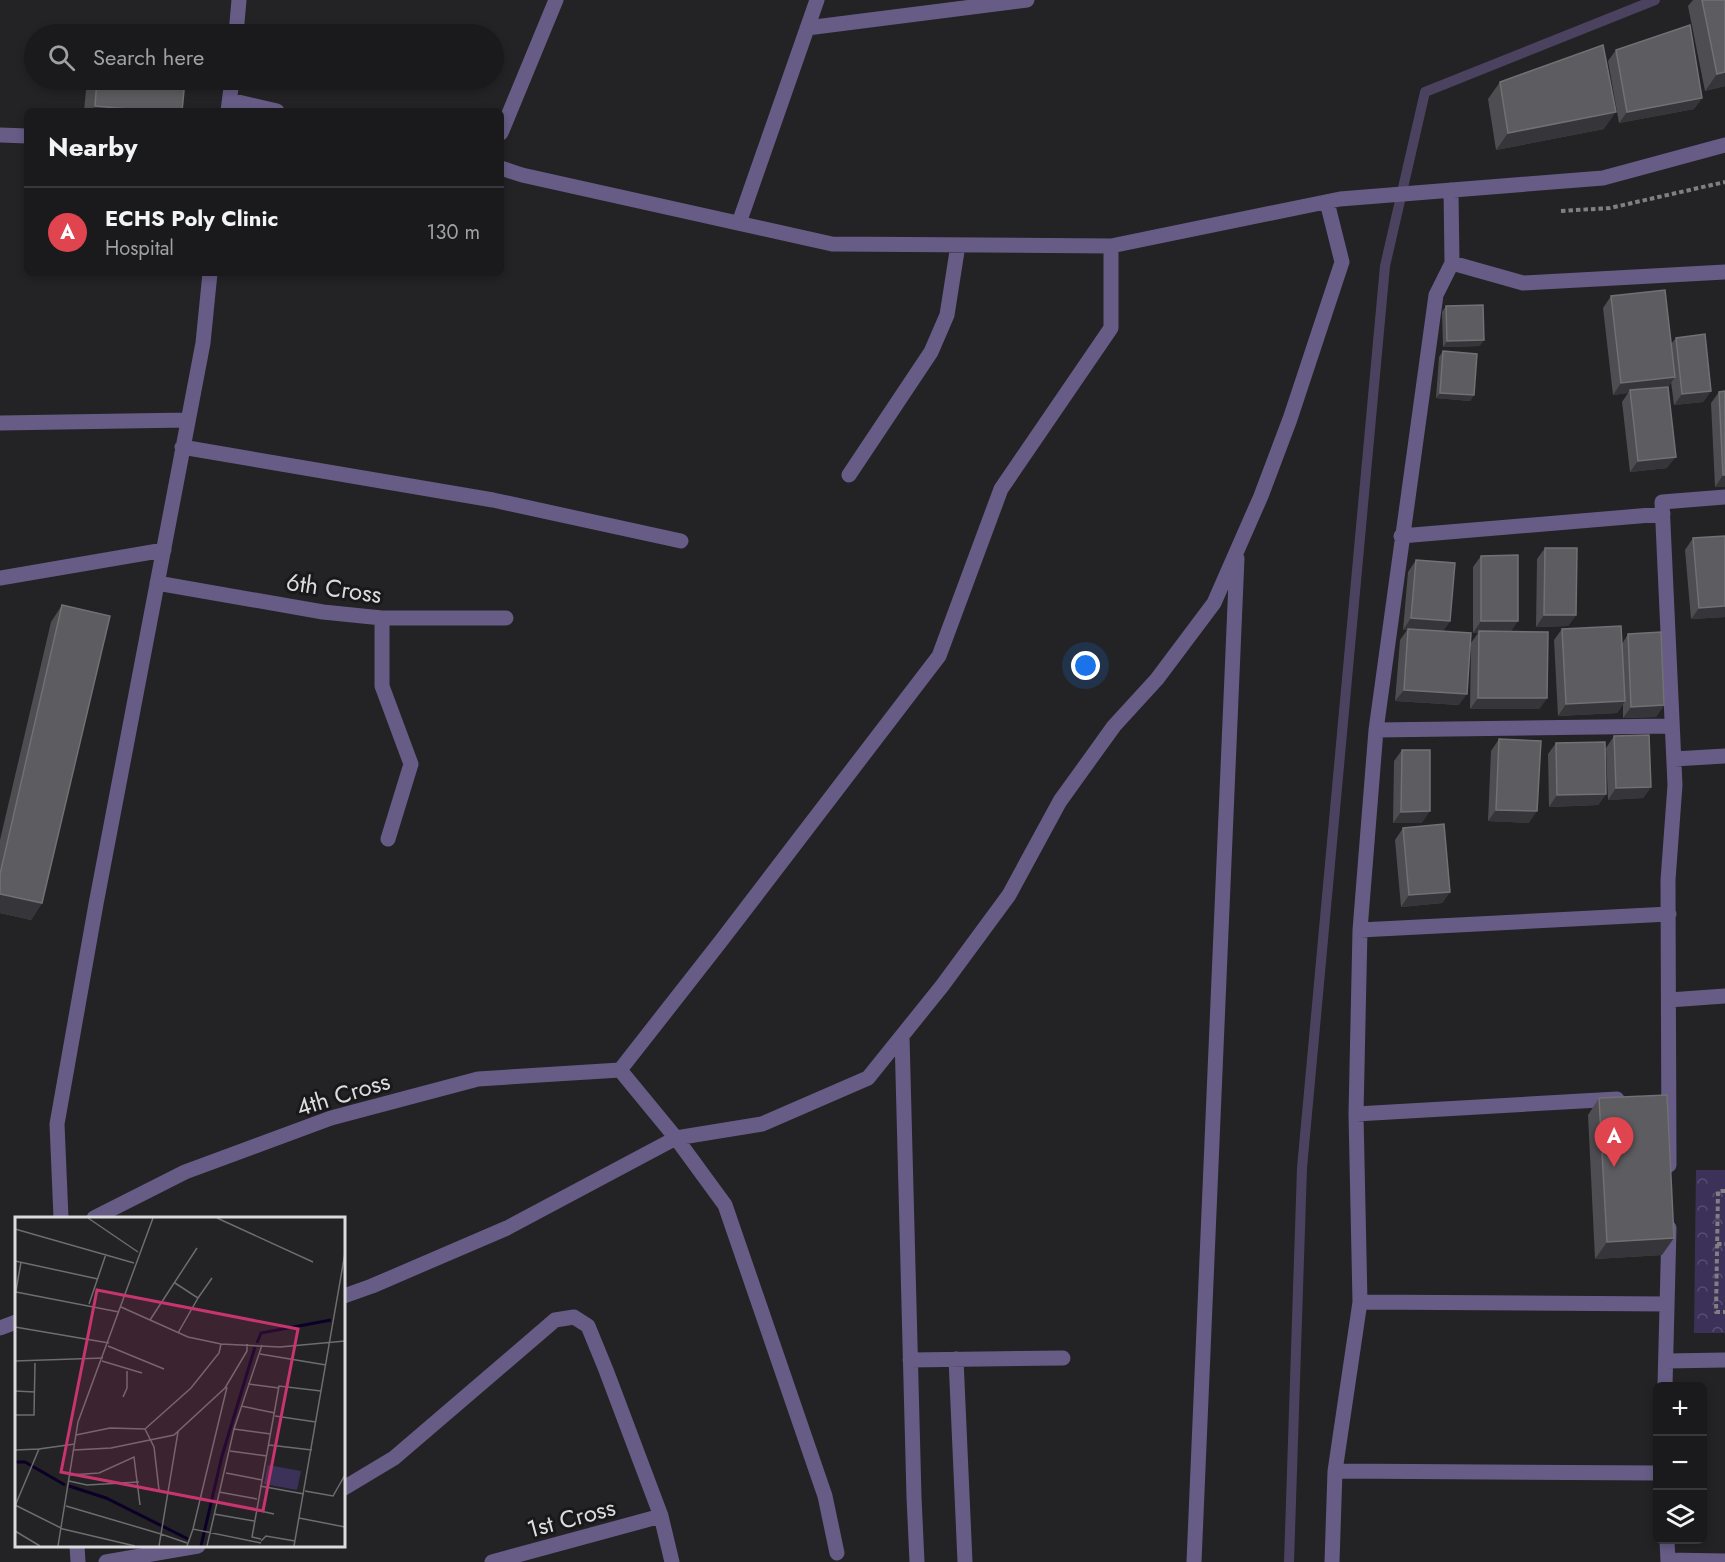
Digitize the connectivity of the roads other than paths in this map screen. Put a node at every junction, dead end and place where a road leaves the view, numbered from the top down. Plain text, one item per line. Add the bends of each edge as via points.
1 (239, 0) edge
2 (556, 0) edge
3 (817, 0) edge
4 (1027, 0) edge
5 (237, 24) edge
6 (807, 28) junction
7 (231, 90) edge
8 (229, 105) edge
9 (253, 108) edge
10 (504, 126) edge
11 (0, 135) edge
12 (24, 136) edge
13 (1725, 145) edge
14 (504, 169) edge
15 (1445, 191) junction
16 (1333, 201) junction
17 (739, 224) junction
18 (958, 245) junction
19 (1111, 246) junction
20 (1452, 263) junction
21 (1725, 272) edge
22 (210, 276) edge
23 (188, 420) junction
24 (0, 423) edge
25 (182, 447) junction
26 (849, 475) dead end
27 (1725, 497) edge
28 (1663, 514) junction
29 (1401, 536) junction
30 (681, 541) dead end
31 (1237, 549) junction
32 (164, 550) junction
33 (0, 578) edge
34 (157, 583) junction
35 (382, 618) junction
36 (506, 618) dead end
37 (1672, 726) junction
38 (1376, 730) junction
39 (1725, 756) edge
40 (1674, 759) junction
41 (388, 839) dead end
42 (1669, 914) junction
43 (1360, 930) junction
44 (1725, 996) edge
45 (1669, 1000) junction
46 (902, 1036) junction
47 (620, 1070) junction
48 (1635, 1098) edge
49 (1356, 1114) junction
50 (676, 1138) junction
51 (1670, 1174) edge
52 (1670, 1208) edge
53 (61, 1217) edge
54 (96, 1217) edge
55 (345, 1296) edge
56 (1360, 1302) junction
57 (1667, 1304) junction
58 (15, 1322) edge
59 (0, 1328) edge
60 (1063, 1358) dead end
61 (910, 1359) junction
62 (956, 1359) junction
63 (1725, 1360) edge
64 (1666, 1361) junction
65 (1665, 1382) edge
66 (1335, 1471) junction
67 (1653, 1473) edge
68 (345, 1487) edge
69 (662, 1516) junction
70 (1667, 1544) edge
71 (77, 1547) edge
72 (187, 1547) edge
73 (837, 1553) dead end
74 (1668, 1561) edge
75 (1725, 1561) edge
76 (78, 1562) edge
77 (106, 1562) edge
78 (492, 1562) edge
79 (672, 1562) edge
80 (917, 1562) edge
81 (965, 1562) edge
82 (1194, 1562) edge
83 (1332, 1562) edge

1 - 5 street
2 - 10 street
3 - 6 street
4 - 6 street
6 - 17 street
7 - 8 street
8 - 9 street
11 - 12 street
13 - 15 street via 1603,178
14 - 17 street
15 - 16 street
15 - 20 street
16 - 19 street
16 - 31 street via 1342,262 1290,419
17 - 18 street via 832,244
18 - 19 street
18 - 26 street via 947,315 931,352
19 - 47 street via 1111,328 1001,489 939,656
20 - 21 street via 1523,283
20 - 29 street via 1436,295
22 - 23 street via 203,343
23 - 24 street
23 - 25 street
25 - 30 street via 493,500
25 - 32 street
27 - 28 street via 1662,502
28 - 29 street
28 - 37 street
29 - 38 street
31 - 46 street via 1214,603 1157,679 1114,726 1060,801 1009,895
31 - 82 street
32 - 33 street
32 - 34 street
34 - 35 street, 6th Cross via 323,612
34 - 53 street via 57,1124
35 - 36 street, 6th Cross
35 - 41 street via 382,686 411,764
37 - 38 street
37 - 40 street
38 - 43 street
39 - 40 street
40 - 42 street
42 - 43 street
42 - 45 street
43 - 49 street
44 - 45 street
45 - 51 street via 1663,1096
46 - 50 street via 868,1078 762,1124
46 - 61 street
47 - 50 street
47 - 54 street, 4th Cross via 478,1079 331,1118 185,1172
48 - 49 street
49 - 56 street
50 - 55 street via 507,1228
50 - 73 street via 725,1205 825,1496
52 - 57 street
56 - 57 street
56 - 66 street
57 - 64 street
58 - 59 street
60 - 62 street
61 - 62 street
61 - 80 street
62 - 81 street
63 - 64 street
64 - 65 street
66 - 67 street
66 - 83 street
68 - 69 street via 394,1458 555,1320 574,1317 588,1326
69 - 78 street, 1st Cross
69 - 79 street
70 - 74 street
71 - 76 street
72 - 77 street
74 - 75 street

